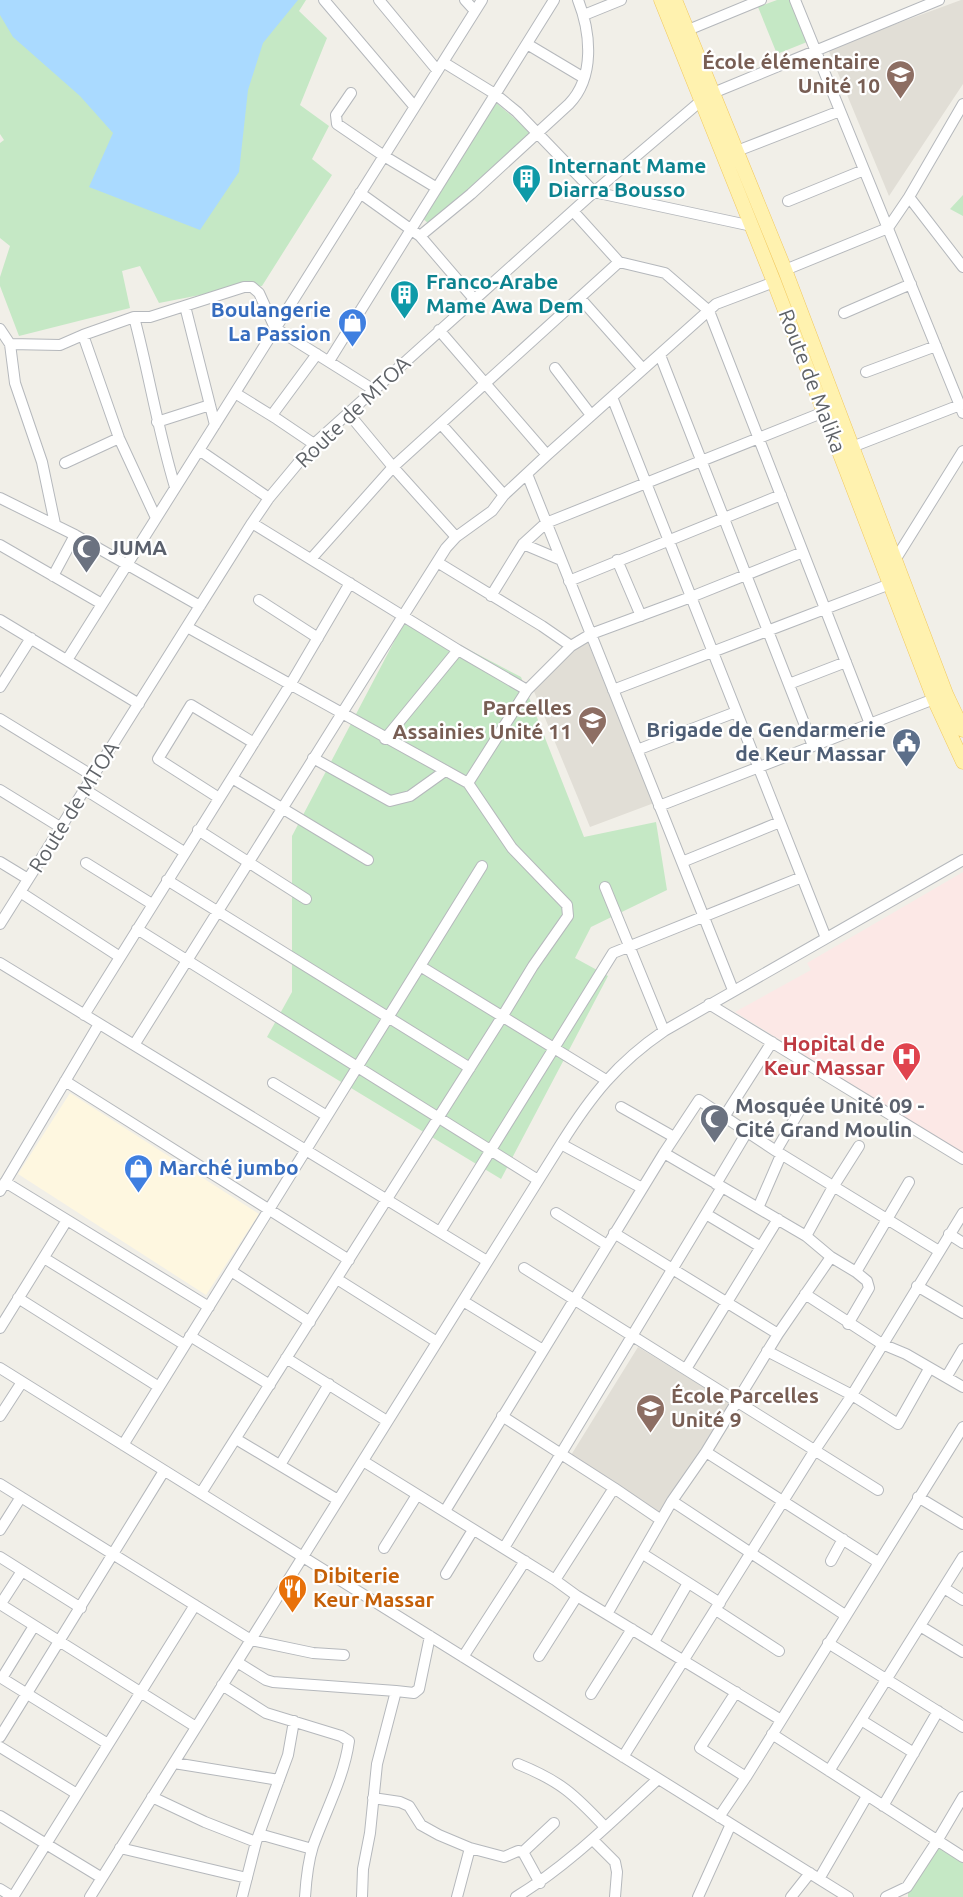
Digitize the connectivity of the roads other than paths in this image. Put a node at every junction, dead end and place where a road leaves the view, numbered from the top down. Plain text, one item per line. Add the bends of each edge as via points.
1 (324, 0) edge
2 (379, 0) edge
3 (465, 0) edge
4 (482, 0) edge
5 (554, 0) edge
6 (578, 0) edge
7 (621, 0) edge
8 (661, 0) edge
9 (675, 0) edge
10 (761, 0) edge
11 (795, 0) edge
12 (939, 0) edge
13 (916, 4) edge
14 (475, 11) junction
15 (584, 15) junction
16 (688, 30) junction
17 (527, 44) junction
18 (816, 50) junction
19 (440, 66) junction
20 (584, 78) junction
21 (351, 93) dead end
22 (495, 94) junction
23 (707, 96) junction
24 (963, 104) edge
25 (414, 106) junction
26 (840, 111) junction
27 (537, 133) junction
28 (737, 152) junction
29 (384, 156) junction
30 (864, 170) junction
31 (437, 188) junction
32 (594, 192) junction
33 (360, 193) junction
34 (909, 197) junction
35 (788, 201) dead end
36 (573, 211) junction
37 (752, 226) junction
38 (888, 228) junction
39 (416, 233) junction
40 (619, 262) junction
41 (963, 267) edge
42 (785, 270) junction
43 (774, 282) junction
44 (911, 284) junction
45 (580, 298) junction
46 (474, 299) junction
47 (185, 306) junction
48 (709, 311) junction
49 (844, 313) dead end
50 (134, 317) junction
51 (275, 328) junction
52 (0, 330) edge
53 (439, 330) junction
54 (84, 335) junction
55 (10, 344) junction
56 (936, 346) junction
57 (317, 354) junction
58 (660, 355) junction
59 (329, 361) junction
60 (555, 368) dead end
61 (643, 369) junction
62 (866, 372) dead end
63 (486, 384) junction
64 (374, 390) junction
65 (234, 393) junction
66 (612, 397) junction
67 (210, 405) junction
68 (961, 409) edge
69 (824, 412) junction
70 (349, 414) junction
71 (272, 415) junction
72 (591, 415) junction
73 (157, 422) junction
74 (441, 424) junction
75 (215, 425) junction
76 (119, 438) junction
77 (759, 438) junction
78 (314, 444) junction
79 (852, 447) junction
80 (199, 450) junction
81 (963, 451) edge
82 (547, 455) junction
83 (702, 462) junction
84 (65, 463) dead end
85 (393, 467) junction
86 (527, 474) junction
87 (646, 483) junction
88 (175, 487) junction
89 (504, 495) junction
90 (781, 495) junction
91 (0, 498) edge
92 (269, 498) junction
93 (156, 518) junction
94 (724, 518) junction
95 (252, 523) junction
96 (546, 523) junction
97 (55, 524) junction
98 (75, 535) junction
99 (456, 537) junction
100 (669, 540) junction
101 (523, 544) junction
102 (0, 545) edge
103 (803, 552) junction
104 (311, 559) junction
105 (561, 560) junction
106 (617, 560) junction
107 (895, 560) junction
108 (437, 562) junction
109 (127, 565) junction
110 (746, 575) junction
111 (53, 576) junction
112 (569, 581) junction
113 (350, 583) junction
114 (890, 584) junction
115 (491, 596) junction
116 (691, 597) junction
117 (259, 600) dead end
118 (102, 604) junction
119 (200, 606) junction
120 (826, 609) junction
121 (403, 616) junction
122 (642, 616) junction
123 (0, 620) edge
124 (187, 627) junction
125 (768, 631) junction
126 (591, 634) junction
127 (31, 638) junction
128 (318, 638) junction
129 (571, 646) junction
130 (458, 650) junction
131 (712, 652) junction
132 (67, 660) junction
133 (846, 662) junction
134 (789, 684) junction
135 (290, 685) junction
136 (0, 687) edge
137 (527, 690) junction
138 (613, 690) junction
139 (934, 699) junction
140 (139, 704) junction
141 (736, 712) junction
142 (341, 714) junction
143 (0, 719) edge
144 (870, 724) junction
145 (963, 729) edge
146 (385, 739) junction
147 (254, 743) junction
148 (813, 746) junction
149 (637, 750) junction
150 (313, 758) junction
151 (963, 762) edge
152 (758, 767) junction
153 (445, 771) junction
154 (93, 776) junction
155 (232, 778) junction
156 (468, 783) junction
157 (84, 789) junction
158 (0, 790) edge
159 (219, 798) junction
160 (659, 806) junction
161 (281, 809) junction
162 (780, 822) junction
163 (60, 827) junction
164 (198, 830) junction
165 (184, 852) junction
166 (368, 860) dead end
167 (963, 860) edge
168 (249, 861) junction
169 (0, 862) edge
170 (682, 862) junction
171 (86, 863) dead end
172 (482, 866) dead end
173 (802, 877) junction
174 (28, 879) junction
175 (167, 880) junction
176 (605, 887) dead end
177 (20, 892) junction
178 (306, 899) dead end
179 (152, 904) junction
180 (217, 911) junction
181 (703, 916) junction
182 (0, 924) edge
183 (137, 929) junction
184 (826, 938) junction
185 (629, 946) junction
186 (120, 957) junction
187 (186, 960) junction
188 (0, 963) edge
189 (420, 966) junction
190 (733, 990) junction
191 (710, 1004) junction
192 (84, 1014) junction
193 (388, 1017) junction
194 (502, 1017) junction
195 (99, 1024) junction
196 (664, 1031) junction
197 (772, 1042) junction
198 (134, 1045) junction
199 (554, 1048) junction
200 (357, 1067) junction
201 (470, 1068) junction
202 (606, 1080) junction
203 (65, 1081) junction
204 (273, 1083) dead end
205 (621, 1107) dead end
206 (801, 1108) dead end
207 (327, 1116) junction
208 (724, 1117) junction
209 (439, 1118) junction
210 (747, 1132) junction
211 (674, 1137) junction
212 (561, 1144) junction
213 (859, 1146) dead end
214 (306, 1150) junction
215 (490, 1150) junction
216 (664, 1153) junction
217 (778, 1153) junction
218 (963, 1159) edge
219 (538, 1180) junction
220 (909, 1182) dead end
221 (719, 1185) junction
222 (3, 1186) edge
223 (833, 1186) junction
224 (642, 1188) junction
225 (387, 1199) junction
226 (758, 1208) junction
227 (269, 1210) junction
228 (556, 1213) dead end
229 (963, 1213) edge
230 (706, 1214) junction
231 (778, 1219) junction
232 (887, 1219) junction
233 (67, 1220) junction
234 (440, 1232) junction
235 (615, 1233) junction
236 (949, 1234) junction
237 (806, 1236) junction
238 (963, 1243) edge
239 (607, 1245) junction
240 (761, 1247) junction
241 (939, 1251) junction
242 (831, 1257) junction
243 (44, 1258) junction
244 (349, 1260) junction
245 (487, 1261) junction
246 (524, 1268) dead end
247 (673, 1269) junction
248 (231, 1271) junction
249 (856, 1272) junction
250 (336, 1279) junction
251 (917, 1286) junction
252 (805, 1294) junction
253 (18, 1298) junction
254 (574, 1299) junction
255 (463, 1300) junction
256 (726, 1302) junction
257 (208, 1307) junction
258 (963, 1313) edge
259 (309, 1322) junction
260 (848, 1324) junction
261 (0, 1328) edge
262 (778, 1334) junction
263 (633, 1335) junction
264 (188, 1341) junction
265 (437, 1342) junction
266 (882, 1344) junction
267 (963, 1349) edge
268 (543, 1350) junction
269 (767, 1352) junction
270 (286, 1358) junction
271 (0, 1368) edge
272 (686, 1369) junction
273 (929, 1369) junction
274 (947, 1376) junction
275 (22, 1382) junction
276 (329, 1384) junction
277 (270, 1385) junction
278 (159, 1387) junction
279 (963, 1387) edge
280 (852, 1395) junction
281 (737, 1401) junction
282 (0, 1416) edge
283 (502, 1416) junction
284 (387, 1420) junction
285 (963, 1426) edge
286 (236, 1439) junction
287 (123, 1445) junction
288 (815, 1450) junction
289 (706, 1452) junction
290 (561, 1454) junction
291 (363, 1461) junction
292 (280, 1465) junction
293 (165, 1471) junction
294 (0, 1484) edge
295 (615, 1488) junction
296 (878, 1490) dead end
297 (201, 1493) junction
298 (417, 1495) junction
299 (21, 1497) junction
300 (918, 1497) junction
301 (338, 1500) junction
302 (672, 1501) junction
303 (783, 1501) junction
304 (445, 1511) junction
305 (661, 1520) junction
306 (963, 1524) edge
307 (0, 1530) edge
308 (473, 1530) junction
309 (843, 1539) junction
310 (384, 1548) dead end
311 (504, 1548) junction
312 (643, 1554) junction
313 (750, 1554) junction
314 (114, 1555) junction
315 (0, 1557) edge
316 (302, 1557) junction
317 (963, 1557) edge
318 (831, 1561) dead end
319 (525, 1562) junction
320 (878, 1562) junction
321 (22, 1571) junction
322 (446, 1574) dead end
323 (555, 1580) junction
324 (688, 1583) junction
325 (944, 1588) junction
326 (577, 1596) junction
327 (963, 1600) edge
328 (0, 1604) edge
329 (195, 1605) junction
330 (718, 1607) junction
331 (81, 1608) junction
332 (607, 1614) junction
333 (845, 1615) junction
334 (34, 1626) junction
335 (920, 1626) junction
336 (632, 1629) junction
337 (430, 1636) junction
338 (250, 1640) junction
339 (60, 1642) junction
340 (654, 1642) junction
341 (828, 1643) junction
342 (779, 1651) dead end
343 (963, 1652) edge
344 (344, 1655) dead end
345 (539, 1656) dead end
346 (463, 1657) junction
347 (684, 1661) junction
348 (237, 1662) junction
349 (1, 1678) edge
350 (887, 1679) junction
351 (222, 1685) junction
352 (396, 1691) junction
353 (141, 1692) junction
354 (736, 1692) junction
355 (27, 1694) junction
356 (591, 1694) dead end
357 (938, 1711) junction
358 (781, 1720) junction
359 (861, 1720) junction
360 (294, 1721) junction
361 (196, 1727) junction
362 (963, 1727) edge
363 (772, 1734) junction
364 (0, 1737) edge
365 (108, 1744) junction
366 (0, 1747) edge
367 (914, 1753) junction
368 (623, 1757) junction
369 (174, 1763) junction
370 (518, 1764) dead end
371 (829, 1771) junction
372 (746, 1777) junction
373 (658, 1779) junction
374 (279, 1780) junction
375 (77, 1794) junction
376 (867, 1796) junction
377 (152, 1797) junction
378 (963, 1797) edge
379 (373, 1798) junction
380 (883, 1806) junction
381 (0, 1816) edge
382 (719, 1816) junction
383 (554, 1822) dead end
384 (731, 1824) junction
385 (605, 1827) junction
386 (257, 1838) junction
387 (593, 1840) junction
388 (937, 1842) junction
389 (46, 1844) junction
390 (120, 1848) junction
391 (470, 1848) junction
392 (312, 1850) junction
393 (524, 1852) junction
394 (963, 1857) edge
395 (814, 1876) junction
396 (102, 1878) junction
397 (247, 1878) junction
398 (540, 1882) junction
399 (0, 1889) edge
400 (13, 1897) edge
401 (90, 1897) edge
402 (242, 1897) edge
403 (305, 1897) edge
404 (363, 1897) edge
405 (457, 1897) edge
406 (516, 1897) edge
407 (615, 1897) edge
408 (698, 1897) edge
409 (790, 1897) edge
410 (848, 1897) edge
411 (886, 1897) edge

1 - 25 street
2 - 19 street
3 - 14 street
4 - 14 street
5 - 17 street
6 - 15 street
7 - 15 street
8 - 23 main road, Route de Malika
9 - 16 main road, Route de Malika
10 - 16 street
11 - 18 street
12 - 13 street, Route de MTOA
13 - 18 street, Route de MTOA
14 - 19 street
15 - 20 street via 589,39
16 - 23 main road, Route de Malika
17 - 20 street
17 - 22 street
18 - 23 street, Route de MTOA
18 - 26 street
19 - 22 street
19 - 25 street
20 - 27 street via 575,98
21 - 29 street via 336,115 337,124
22 - 27 street
22 - 31 street
23 - 28 main road, Route de Malika
23 - 32 street, Route de MTOA
23 - 37 main road, Route de Malika
24 - 34 street
25 - 29 street
26 - 28 street
26 - 30 street
27 - 32 street
27 - 39 street via 471,194
28 - 42 main road, Route de Malika
29 - 31 street
29 - 33 street
30 - 35 street
30 - 38 street
31 - 39 street
32 - 36 street, Route de MTOA
32 - 37 street
33 - 39 street
33 - 51 street
34 - 38 street
34 - 41 street
36 - 40 street
36 - 46 street, Route de MTOA
37 - 43 main road, Route de Malika
38 - 42 street
38 - 44 street
39 - 46 street
39 - 59 street
40 - 45 street
40 - 48 street via 665,273
42 - 79 main road, Route de Malika
43 - 48 street via 717,304
43 - 69 main road, Route de Malika
44 - 49 street
44 - 56 street
45 - 61 street
45 - 63 street
46 - 53 street, Route de MTOA
47 - 50 street via 150,317
47 - 51 street via 252,286
47 - 67 street
48 - 58 street
48 - 77 street
50 - 54 street
50 - 73 street
51 - 57 street
51 - 65 street
52 - 55 street
53 - 63 street
53 - 64 street, Route de MTOA
54 - 55 street via 60,345
54 - 76 street
55 - 97 street via 15,383 42,462
56 - 62 street
56 - 68 street
57 - 59 street
57 - 71 street
58 - 61 street
58 - 83 street
59 - 64 street
60 - 72 street
61 - 66 street
63 - 74 street
63 - 82 street
64 - 70 street, Route de MTOA
65 - 71 street
65 - 75 street
66 - 72 street
66 - 87 street
67 - 73 street
67 - 75 street
68 - 79 street
69 - 77 street
69 - 114 main road, Route de Malika
70 - 78 street, Route de MTOA
70 - 85 street
71 - 78 street
72 - 82 street
73 - 88 street
74 - 85 street
74 - 89 street
75 - 80 street
76 - 84 street
76 - 93 street
77 - 83 street
77 - 90 street
78 - 92 street, Route de MTOA
79 - 107 main road, Route de Malika
80 - 88 street
80 - 92 street
81 - 107 street
82 - 86 street
83 - 87 street
83 - 94 street
85 - 99 street
85 - 104 street
86 - 89 street
86 - 96 street
87 - 96 street
87 - 100 street
88 - 93 street
89 - 99 street via 492,511
90 - 94 street
90 - 103 street
91 - 97 street
92 - 95 street, Route de MTOA
93 - 109 street
94 - 100 street
94 - 110 street
95 - 104 street
95 - 119 street, Route de MTOA
96 - 101 street
96 - 105 street
97 - 98 street
98 - 109 street
98 - 111 street
99 - 108 street
100 - 106 street
100 - 116 street
101 - 105 street
101 - 115 street
102 - 111 street
103 - 110 street
103 - 120 street
104 - 113 street
105 - 112 street
106 - 112 street
106 - 122 street
107 - 145 main road, Route de Malika
108 - 115 street
108 - 121 street
109 - 118 street
109 - 119 street
110 - 116 street
110 - 125 street
111 - 118 street
112 - 126 street
113 - 121 street
113 - 128 street
114 - 120 street
114 - 139 main road, Route de Malika
115 - 129 street
116 - 122 street
116 - 131 street
117 - 128 street
118 - 132 street
119 - 124 street, Route de MTOA
120 - 125 street
120 - 133 street
121 - 130 street
121 - 142 street
122 - 126 street
123 - 127 street
124 - 135 street
124 - 140 street, Route de MTOA
125 - 131 street
125 - 134 street
126 - 129 street
126 - 138 street
127 - 132 street
127 - 136 street
128 - 135 street
129 - 137 street
130 - 137 street
130 - 146 street
131 - 138 street
131 - 141 street
132 - 140 street
133 - 134 street
133 - 144 street
134 - 148 street
135 - 142 street
135 - 147 street
137 - 156 street
138 - 149 street
139 - 144 street
139 - 151 main road, Route de Malika
140 - 154 street, Route de MTOA
141 - 149 street
141 - 152 street
142 - 146 street
142 - 150 street
143 - 154 street
144 - 148 street
146 - 153 street
147 - 155 street
147 - 159 street via 191,705 158,759
148 - 152 street
149 - 160 street
150 - 153 street via 390,801 410,796
150 - 161 street
152 - 160 street
152 - 162 street
153 - 156 street
154 - 157 street, Route de MTOA
155 - 159 street
155 - 161 street
156 - 194 street via 512,848 567,904 568,915
157 - 163 street, Route de MTOA
157 - 165 street
158 - 163 street
159 - 164 street
160 - 170 street
161 - 166 street
161 - 168 street
162 - 170 street
162 - 173 street
163 - 174 street, Route de MTOA
164 - 165 street
164 - 168 street
165 - 175 street
167 - 184 street
168 - 178 street
168 - 180 street
169 - 174 street
170 - 181 street
171 - 179 street
172 - 189 street
173 - 181 street
173 - 184 street
174 - 177 street, Route de MTOA
175 - 179 street
175 - 180 street
176 - 185 street
177 - 182 street, Route de MTOA
177 - 186 street
179 - 183 street
180 - 187 street
180 - 193 street
181 - 185 street
181 - 190 street
183 - 186 street
183 - 187 street
184 - 190 street
185 - 196 street
185 - 199 street via 613,953
186 - 192 street
187 - 198 street
187 - 200 street
188 - 192 street
189 - 193 street
189 - 194 street
190 - 191 street
191 - 196 street
191 - 197 street
192 - 195 street
193 - 200 street
193 - 201 street
194 - 199 street
194 - 201 street
195 - 198 street
195 - 203 street
196 - 202 street
197 - 208 street
197 - 218 street
198 - 214 street
199 - 202 street
199 - 215 street
200 - 207 street
200 - 209 street
201 - 209 street
202 - 212 street
203 - 222 street
203 - 227 street
204 - 207 street
205 - 211 street
206 - 217 street
207 - 214 street
208 - 210 street
208 - 211 street via 699,1100
209 - 215 street
209 - 225 street
210 - 217 street
210 - 221 street
211 - 216 street
212 - 219 street
212 - 224 street
213 - 223 street
214 - 225 street
214 - 227 street
215 - 219 street
215 - 234 street
216 - 221 street
216 - 224 street
217 - 223 street
217 - 226 street
219 - 245 street
220 - 232 street
221 - 226 street
221 - 230 street
222 - 233 street
223 - 232 street
223 - 237 street
224 - 235 street
225 - 234 street
225 - 244 street
226 - 231 street
227 - 244 street
227 - 248 street
228 - 239 street
229 - 236 street
230 - 240 street
230 - 247 street
231 - 237 street
231 - 240 street
232 - 241 street
232 - 249 street
233 - 243 street
233 - 257 street
234 - 245 street
235 - 239 street
235 - 247 street
236 - 238 street
236 - 241 street
237 - 242 street
239 - 254 street
240 - 256 street
241 - 251 street
242 - 249 street
242 - 252 street
243 - 253 street
243 - 264 street
244 - 250 street
245 - 255 street
246 - 254 street
247 - 256 street
247 - 263 street
248 - 257 street
248 - 259 street
249 - 260 street via 869,1288
250 - 259 street
250 - 265 street
251 - 258 street
251 - 266 street
252 - 260 street
252 - 262 street
253 - 261 street
253 - 278 street
254 - 263 street
254 - 268 street
255 - 265 street
255 - 268 street
256 - 262 street
256 - 272 street
257 - 264 street
259 - 270 street
260 - 266 street
262 - 269 street
263 - 272 street
263 - 290 street
264 - 277 street
264 - 278 street
265 - 284 street
266 - 273 street
266 - 280 street
267 - 274 street
268 - 283 street
269 - 280 street
269 - 281 street
270 - 276 street
270 - 277 street
271 - 275 street
272 - 281 street
273 - 274 street
273 - 280 street via 898,1424
274 - 279 street
275 - 282 street
275 - 287 street
276 - 284 street
276 - 292 street
277 - 286 street
278 - 287 street
280 - 288 street
281 - 288 street
281 - 289 street
283 - 290 street
283 - 304 street
284 - 291 street
285 - 300 street
286 - 292 street
286 - 297 street
287 - 293 street
288 - 296 street
288 - 303 street
289 - 302 street
289 - 303 street
290 - 295 street
290 - 311 street
291 - 298 street
291 - 301 street
292 - 301 street
293 - 297 street
293 - 314 street
294 - 299 street
295 - 305 street
295 - 323 street
297 - 316 street
298 - 304 street
298 - 310 street
299 - 307 street
299 - 314 street
300 - 306 street
300 - 320 street
301 - 316 street
302 - 305 street
302 - 313 street
303 - 309 street
303 - 313 street
304 - 308 street
305 - 312 street
308 - 311 street
308 - 322 street
309 - 318 street
309 - 320 street
311 - 319 street
312 - 324 street
312 - 332 street
313 - 330 street
313 - 333 street
314 - 329 street
314 - 331 street
315 - 321 street
316 - 337 street
316 - 338 street
317 - 325 street
319 - 323 street
319 - 346 street
320 - 333 street
321 - 328 street
321 - 331 street
323 - 326 street
324 - 330 street
324 - 340 street
325 - 327 street
325 - 335 street
326 - 332 street
326 - 345 street
328 - 334 street
329 - 338 street
329 - 353 street
330 - 342 street
330 - 347 street
331 - 339 street
332 - 336 street
333 - 341 street
334 - 339 street
334 - 349 street
335 - 343 street
335 - 350 street
336 - 340 street
336 - 356 street
337 - 346 street
337 - 352 street via 419,1689 414,1693
338 - 344 street
338 - 348 street
339 - 353 street
339 - 355 street
340 - 347 street
341 - 350 street
341 - 358 street
346 - 368 street
347 - 354 street
347 - 368 street
348 - 351 street
348 - 352 street via 273,1682
349 - 355 street
350 - 357 street
350 - 359 street
351 - 360 street via 266,1713
351 - 361 street
352 - 379 street via 383,1736
353 - 361 street
353 - 365 street
354 - 358 street
354 - 372 street via 700,1748
355 - 364 street
355 - 365 street
357 - 362 street
357 - 367 street
358 - 363 street
359 - 367 street
359 - 371 street
360 - 374 street
360 - 392 street via 349,1741
361 - 369 street
363 - 371 street
363 - 372 street
365 - 375 street
366 - 375 street
367 - 380 street
368 - 373 street
369 - 374 street
369 - 377 street
370 - 385 street via 561,1784
371 - 376 street
372 - 382 street
373 - 382 street
373 - 385 street
374 - 386 street
375 - 389 street
376 - 380 street
376 - 395 street
377 - 386 street via 205,1822
377 - 390 street
378 - 388 street
379 - 391 street via 410,1806 422,1825
379 - 404 street
380 - 388 street
381 - 389 street
382 - 384 street
383 - 393 street
384 - 395 street
384 - 408 street
385 - 387 street
386 - 392 street
386 - 397 street
387 - 398 street
387 - 407 street via 615,1862
388 - 394 street
388 - 411 street via 907,1887
389 - 396 street
389 - 400 street
390 - 396 street
390 - 397 street
391 - 393 street via 504,1857
391 - 405 street
392 - 403 street
393 - 398 street
395 - 409 street
395 - 410 street
396 - 401 street
397 - 402 street
398 - 406 street
399 - 400 street

